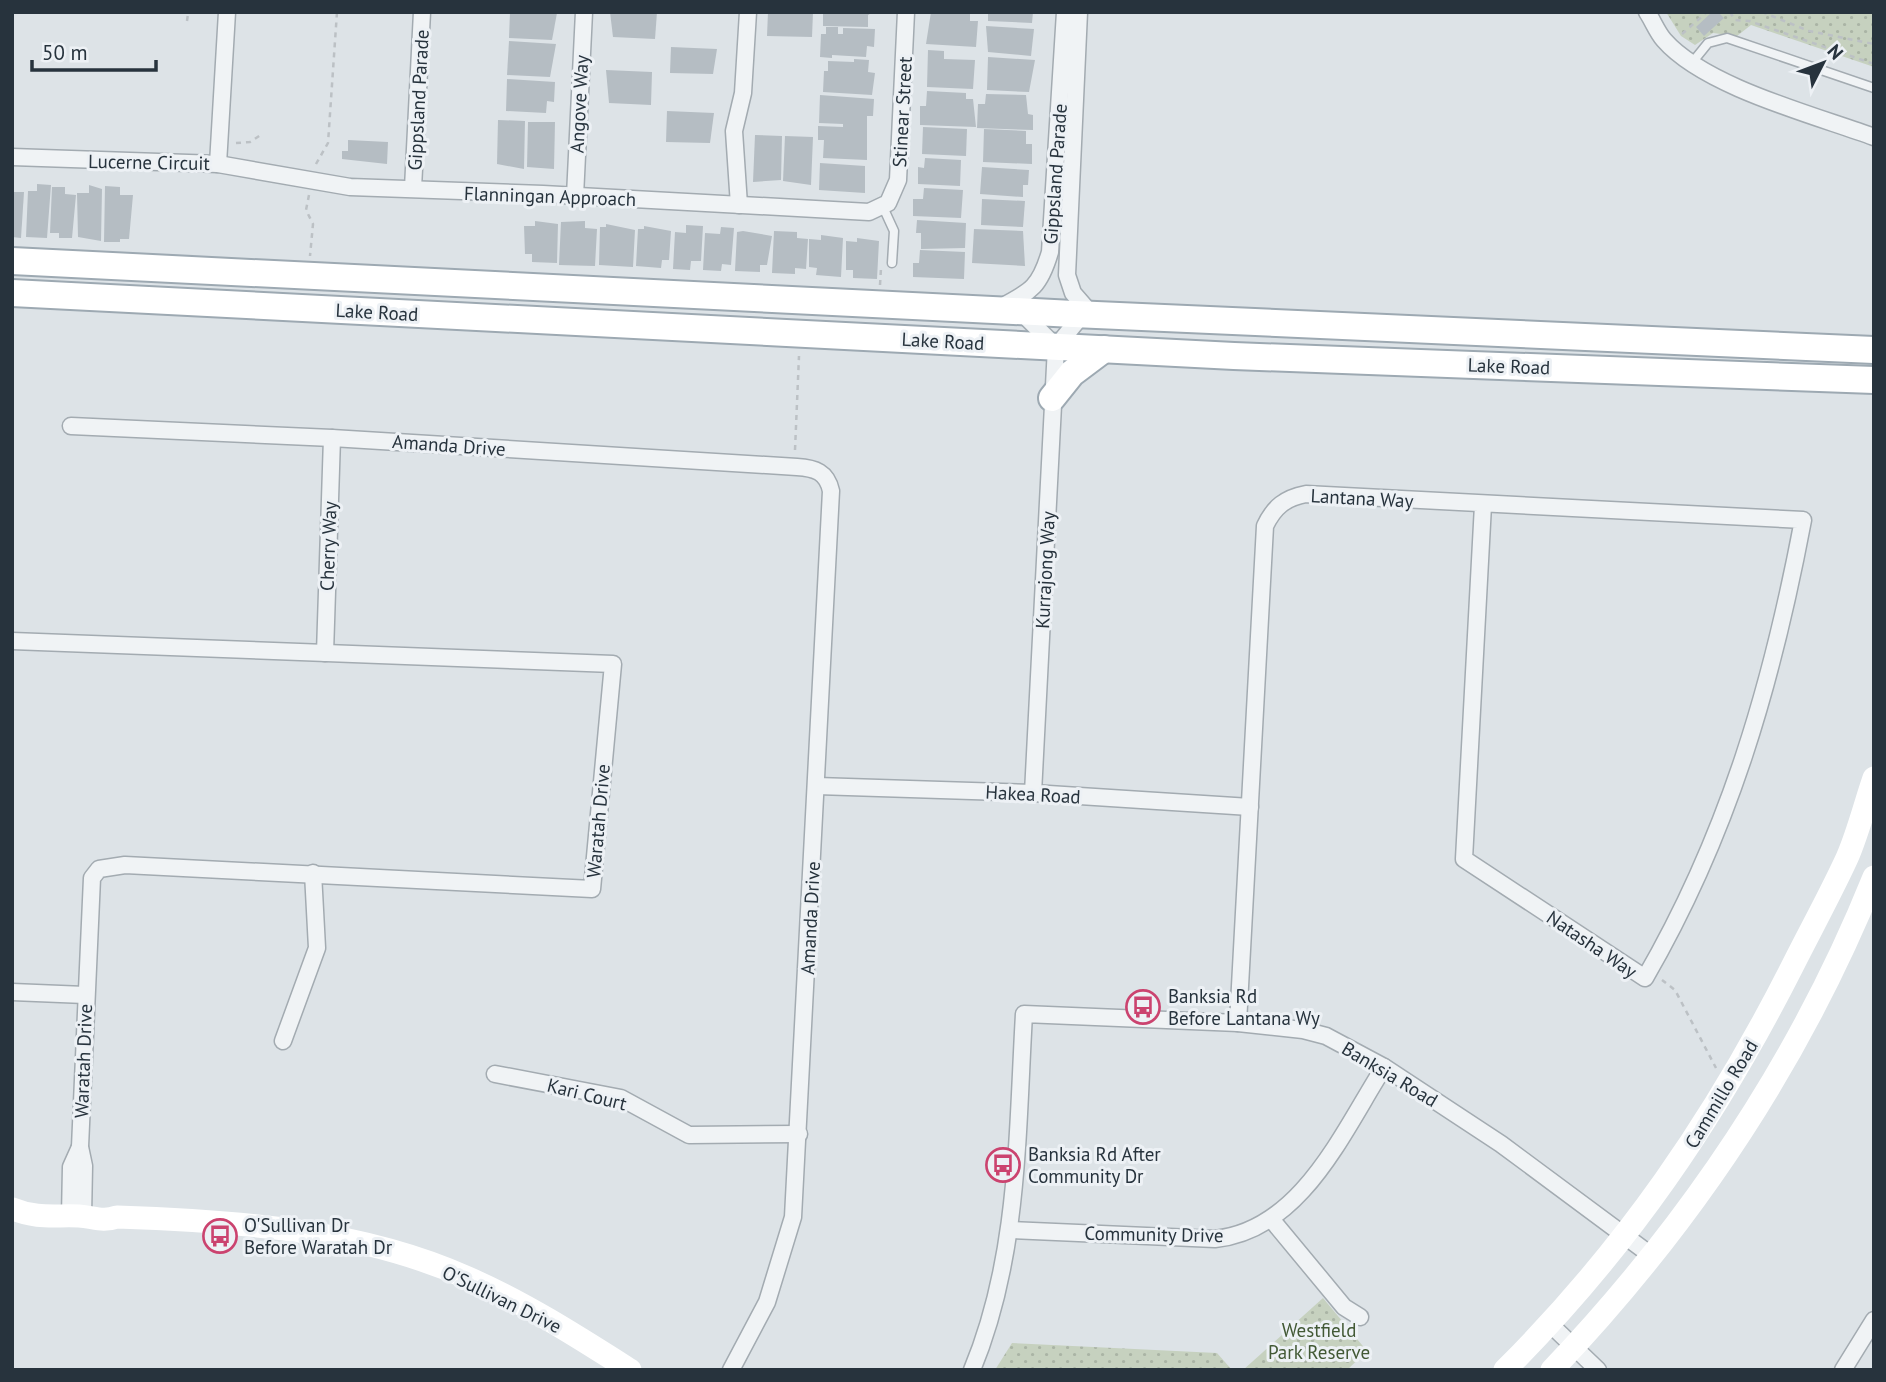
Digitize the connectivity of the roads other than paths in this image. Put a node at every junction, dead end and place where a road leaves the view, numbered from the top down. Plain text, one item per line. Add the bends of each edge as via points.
1 (227, 12) edge
2 (422, 12) edge
3 (584, 12) edge
4 (748, 12) edge
5 (906, 12) edge
6 (1065, 12) edge
7 (1079, 12) edge
8 (1647, 12) edge
9 (1690, 64) junction
10 (1874, 88) edge
11 (1874, 137) edge
12 (12, 157) edge
13 (218, 164) junction
14 (413, 188) junction
15 (575, 196) junction
16 (738, 205) junction
17 (883, 207) junction
18 (12, 261) edge
19 (892, 263) dead end
20 (12, 293) edge
21 (1007, 310) junction
22 (1088, 316) junction
23 (1056, 347) junction
24 (1104, 349) junction
25 (1874, 350) edge
26 (1874, 380) edge
27 (1052, 398) junction
28 (71, 426) dead end
29 (332, 438) junction
30 (1483, 505) junction
31 (1803, 520) joint
32 (12, 640) edge
33 (325, 653) junction
34 (1874, 778) edge
35 (817, 786) junction
36 (1032, 793) junction
37 (1250, 807) junction
38 (313, 873) junction
39 (1874, 877) edge
40 (12, 992) edge
41 (85, 995) junction
42 (1238, 1023) junction
43 (283, 1041) dead end
44 (1384, 1068) junction
45 (495, 1074) dead end
46 (799, 1134) junction
47 (13, 1209) edge
48 (77, 1209) junction
49 (1272, 1220) junction
50 (1010, 1230) junction
51 (1626, 1235) junction
52 (1652, 1255) junction
53 (1360, 1317) dead end
54 (1874, 1320) edge
55 (1550, 1324) junction
56 (1574, 1346) junction
57 (738, 1351) junction
58 (631, 1370) edge
59 (720, 1370) edge
60 (731, 1370) edge
61 (972, 1370) edge
62 (1505, 1370) edge
63 (1552, 1370) edge
64 (1598, 1370) edge
65 (1843, 1370) edge

1 - 13 street, Lucerne Circuit
2 - 14 street, Gippsland Parade
3 - 15 street, Angove Way
4 - 16 street via 743,93 734,131
5 - 17 street, Stinear Street via 898,180 893,197
6 - 21 street, Gippsland Parade via 1050,252 1033,289
7 - 22 street, Gippsland Parade via 1068,275
8 - 9 street via 1664,40
9 - 10 lane via 1708,43 1727,38
9 - 11 street via 1716,79
12 - 13 street, Lucerne Circuit
13 - 14 street, Flanningan Approach via 336,186
14 - 15 street, Flanningan Approach
15 - 16 street, Flanningan Approach
16 - 17 street, Flanningan Approach via 862,212
17 - 19 lane via 894,231
18 - 21 main road, Lake Road via 854,306
20 - 23 main road, Lake Road
21 - 22 main road, Lake Road
21 - 23 street
22 - 23 street
22 - 25 main road, Lake Road
23 - 24 main road, Lake Road
23 - 27 street, Kurrajong Way
24 - 26 main road, Lake Road
24 - 27 main road via 1072,373
27 - 36 street, Kurrajong Way
28 - 29 street, Amanda Drive
29 - 33 street, Cherry Way
29 - 35 street, Amanda Drive via 830,470
30 - 31 street, Lantana Way
30 - 31 street, Natasha Way via 1464,859 1645,978 1724,815 1742,765 1780,639
30 - 37 street, Lantana Way via 1306,494 1291,497 1270,514 1265,526
32 - 33 street, Waratah Drive
33 - 38 street, Waratah Drive via 613,664 592,888
34 - 51 main road, Cammillo Road via 1848,856 1726,1091
35 - 36 street, Hakea Road
35 - 46 street, Amanda Drive
36 - 37 street, Hakea Road
37 - 42 street, Lantana Way
38 - 41 street, Waratah Drive via 125,865 99,869 92,878
38 - 43 street via 317,948
39 - 52 main road, Cammillo Road via 1820,997 1782,1067
40 - 41 street
41 - 48 street, Waratah Drive via 80,1147 71,1167
42 - 44 street, Banksia Road via 1326,1036
42 - 50 street, Banksia Road via 1024,1014
44 - 49 street, Community Drive via 1307,1186
44 - 51 street, Banksia Road via 1501,1143
45 - 46 street, Kari Court via 621,1098 689,1135
46 - 57 street, Amanda Drive via 789,1237 767,1302
47 - 48 main road, O'Sullivan Drive via 42,1218
48 - 58 main road, O'Sullivan Drive via 104,1221 117,1217 184,1219 306,1232 417,1259 514,1300
49 - 50 street, Community Drive via 1247,1233 1214,1239
49 - 53 street via 1344,1307
50 - 61 street, Banksia Road via 996,1299
51 - 52 street, Banksia Road
51 - 55 main road, Cammillo Road
52 - 56 main road, Cammillo Road
54 - 65 street
55 - 56 street
55 - 62 main road, Cammillo Road
56 - 63 main road, Cammillo Road
56 - 64 street
57 - 59 street, Amanda Drive
57 - 60 street, Amanda Drive

